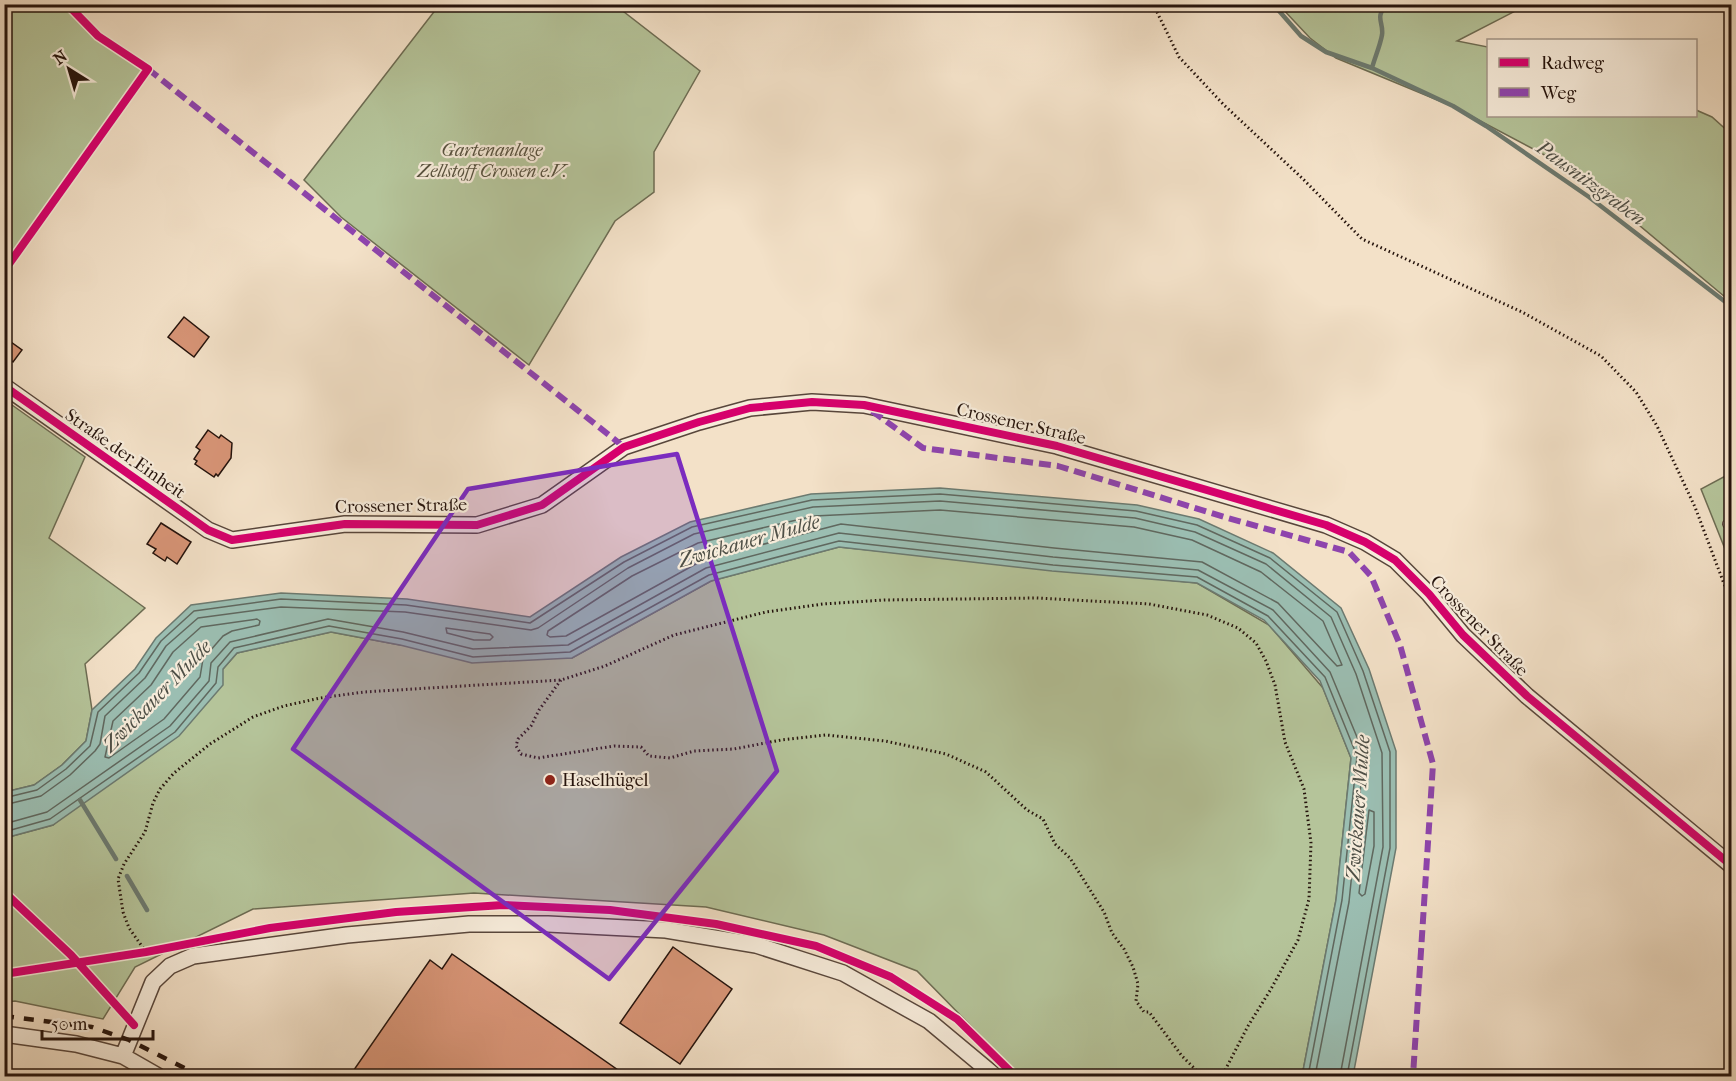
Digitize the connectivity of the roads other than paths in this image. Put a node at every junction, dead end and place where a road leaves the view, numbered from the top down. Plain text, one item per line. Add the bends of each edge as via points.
1 (4, 387) edge
2 (232, 540) joint
3 (1731, 866) edge
4 (4, 1034) edge
5 (123, 1056) junction
6 (979, 1070) edge
7 (158, 1077) edge
8 (995, 1077) edge

1 - 2 street, Straße der Einheit via 208,530
2 - 3 street, Crossener Straße via 345,524 477,525 542,505 624,447 750,408 812,402 864,405 1057,446 1326,525 1395,560 1470,642 1527,696
4 - 5 street via 76,1044
5 - 6 street via 153,982 170,966 193,956 358,934 469,924 548,924 666,930 756,945 843,973 929,1021
5 - 7 street
6 - 8 street

